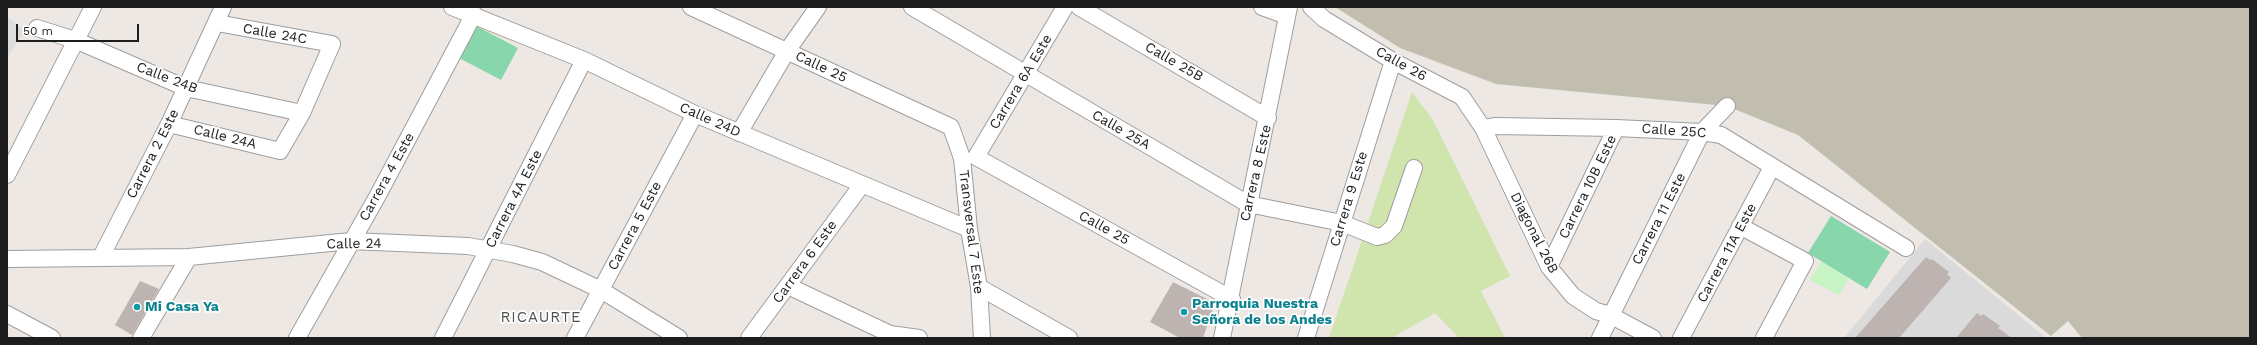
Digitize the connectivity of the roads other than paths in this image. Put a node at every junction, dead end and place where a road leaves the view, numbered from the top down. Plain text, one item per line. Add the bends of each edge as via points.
1 (93, 7) edge
2 (223, 7) edge
3 (452, 7) edge
4 (691, 7) edge
5 (818, 7) edge
6 (912, 7) edge
7 (1065, 7) edge
8 (1079, 7) edge
9 (1262, 7) edge
10 (1311, 7) edge
11 (1288, 11) edge
12 (474, 14) junction
13 (217, 23) junction
14 (36, 28) dead end
15 (75, 40) junction
16 (787, 50) junction
17 (584, 60) junction
18 (1393, 61) junction
19 (1026, 75) junction
20 (186, 88) junction
21 (1727, 106) dead end
22 (302, 113) junction
23 (695, 114) junction
24 (1268, 118) junction
25 (169, 124) junction
26 (951, 127) joint
27 (1482, 128) junction
28 (1616, 128) junction
29 (1702, 132) junction
30 (739, 133) junction
31 (969, 158) junction
32 (1772, 167) junction
33 (1414, 168) dead end
34 (7, 175) edge
35 (861, 186) junction
36 (1248, 204) junction
37 (1342, 223) junction
38 (1740, 226) junction
39 (969, 229) junction
40 (350, 241) junction
41 (1906, 248) dead end
42 (489, 249) junction
43 (100, 257) junction
44 (189, 257) junction
45 (7, 259) edge
46 (1549, 267) junction
47 (788, 286) junction
48 (979, 287) junction
49 (601, 290) junction
50 (1232, 299) junction
51 (7, 314) edge
52 (1610, 315) junction
53 (52, 338) edge
54 (141, 338) edge
55 (297, 338) edge
56 (443, 338) edge
57 (575, 338) edge
58 (679, 338) edge
59 (749, 338) edge
60 (919, 338) edge
61 (982, 338) edge
62 (1069, 338) edge
63 (1222, 338) edge
64 (1306, 338) edge
65 (1600, 338) edge
66 (1653, 338) edge
67 (1681, 338) edge
68 (1764, 338) edge

1 - 15 street
2 - 13 street, Carrera 2 Este
3 - 12 street, Calle 24D
4 - 16 street, Calle 25
5 - 16 street
6 - 19 street, Calle 25A
7 - 19 street, Carrera 6A Este
8 - 24 street, Calle 25B
9 - 11 street
10 - 18 street, Calle 26 via 1324,19
11 - 24 street, Carrera 8 Este
12 - 17 street, Calle 24D
12 - 40 street, Carrera 4 Este via 377,197
13 - 20 street, Carrera 2 Este
13 - 22 street, Calle 24C via 332,44
14 - 15 street, Calle 24B
15 - 20 street, Calle 24B
15 - 34 street
16 - 26 street, Calle 25
16 - 30 street
17 - 23 street, Calle 24D
17 - 42 street, Carrera 4A Este
18 - 27 street, Calle 26 via 1462,97
18 - 37 street, Carrera 9 Este
19 - 31 street, Carrera 6A Este
19 - 36 street, Calle 25A
20 - 22 street, Calle 24B
20 - 25 street, Carrera 2 Este
21 - 29 street, Carrera 11 Este
22 - 25 street, Calle 24A via 280,151
23 - 30 street, Calle 24D
23 - 49 street, Carrera 5 Este
24 - 36 street, Carrera 8 Este
25 - 43 street, Carrera 2 Este
26 - 31 street, Transversal 7 Este
27 - 28 street, Calle 25C
27 - 46 street, Diagonal 26B
28 - 29 street, Calle 25C
28 - 46 street, Carrera 10B Este
29 - 32 street, Calle 25C via 1721,135
29 - 52 street, Carrera 11 Este
30 - 35 street, Calle 24D
31 - 39 street, Transversal 7 Este
31 - 50 street, Calle 25
32 - 38 street, Carrera 11A Este
32 - 41 street, Calle 25C
33 - 37 street, Calle 25A via 1394,226 1385,235 1377,237
35 - 39 street, Calle 24D
35 - 47 street, Carrera 6 Este
36 - 37 street, Calle 25A
36 - 50 street, Carrera 8 Este
37 - 64 street, Carrera 9 Este
38 - 67 street, Carrera 11A Este
38 - 68 street via 1805,261
39 - 48 street, Transversal 7 Este
40 - 42 street, Calle 24
40 - 44 street, Calle 24
40 - 55 street, Carrera 4 Este
42 - 49 street, Calle 24 via 542,262
42 - 56 street, Carrera 4A Este
43 - 44 street, Calle 24
43 - 45 street, Calle 24
44 - 54 street
46 - 52 street, Diagonal 26B via 1573,296 1596,311
47 - 59 street, Carrera 6 Este
47 - 60 street via 890,334
48 - 61 street, Transversal 7 Este
48 - 62 street
49 - 57 street, Carrera 5 Este
49 - 58 street, Calle 24
50 - 63 street, Carrera 8 Este
51 - 53 street
52 - 65 street, Carrera 11 Este
52 - 66 street

